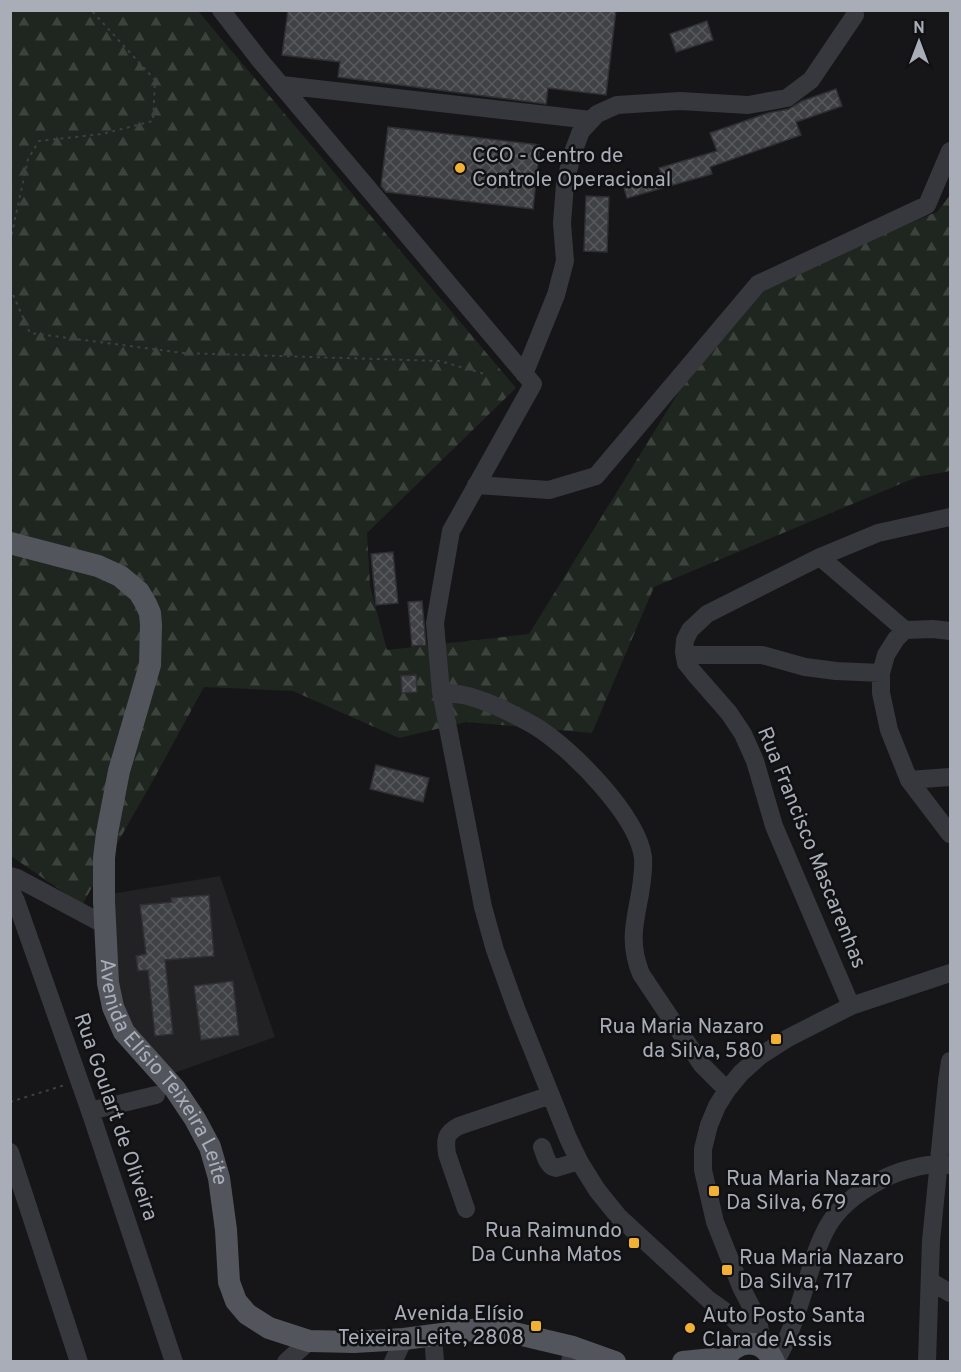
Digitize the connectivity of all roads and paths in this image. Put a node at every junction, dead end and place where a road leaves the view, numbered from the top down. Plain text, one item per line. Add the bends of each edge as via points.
1 (91, 10) edge
2 (221, 10) edge
3 (855, 15) dead end
4 (282, 86) junction
5 (591, 120) junction
6 (951, 151) edge
7 (10, 243) edge
8 (10, 288) edge
9 (485, 374) dead end
10 (524, 374) junction
11 (476, 485) junction
12 (951, 517) edge
13 (10, 543) edge
14 (820, 557) junction
15 (905, 630) junction
16 (951, 631) edge
17 (685, 657) junction
18 (881, 673) junction
19 (441, 692) junction
20 (951, 777) edge
21 (909, 780) junction
22 (951, 834) edge
23 (10, 876) edge
24 (10, 889) edge
25 (105, 925) junction
26 (951, 973) edge
27 (851, 1006) junction
28 (951, 1061) edge
29 (79, 1081) junction
30 (949, 1081) edge
31 (727, 1090) junction
32 (156, 1095) dead end
33 (551, 1095) junction
34 (10, 1101) edge
35 (90, 1111) junction
36 (542, 1147) dead end
37 (10, 1152) edge
38 (579, 1161) junction
39 (944, 1165) edge
40 (466, 1209) dead end
41 (930, 1281) junction
42 (741, 1287) junction
43 (951, 1293) edge
44 (433, 1335) junction
45 (404, 1338) junction
46 (309, 1341) junction
47 (746, 1349) edge
48 (571, 1354) edge
49 (79, 1362) edge
50 (174, 1362) edge
51 (286, 1362) edge
52 (393, 1362) edge
53 (435, 1362) edge
54 (615, 1362) edge
55 (683, 1362) edge
56 (927, 1362) edge

1 - 7 path via 155,80 153,121 102,134 39,141 28,159
2 - 4 street
3 - 5 street via 811,80 787,98 748,105 680,101 617,105
4 - 5 street
4 - 10 street
5 - 10 street via 581,131 565,184 565,261 556,295
6 - 11 street via 927,205 758,284 596,476 549,489
8 - 9 path via 30,333 183,353 440,361
10 - 11 street via 533,384
11 - 19 street via 450,531 435,623
12 - 14 street via 878,533
13 - 25 main road, Avenida Elísio Teixeira Leite via 98,566 120,576 139,592 150,613 150,665 107,833
14 - 15 street
14 - 17 street via 706,614 685,640
15 - 16 street
15 - 18 street via 886,655
17 - 18 street via 762,655 805,667
17 - 27 street, Rua Francisco Mascarenhas via 747,743 774,826
18 - 21 street via 889,730
19 - 31 street via 468,696 536,727 605,788 628,820 638,839 644,872 633,937 635,959 702,1065
19 - 33 street via 483,907 517,1011
20 - 21 street
21 - 22 street
23 - 25 street
24 - 29 street, Rua Goulart de Oliveira
25 - 46 main road, Avenida Elísio Teixeira Leite via 108,983 124,1032 175,1089 210,1147 219,1178 229,1282 236,1301 247,1314 269,1328
26 - 27 street
27 - 31 street via 760,1056
28 - 30 street
29 - 34 path
29 - 35 street, Rua Goulart de Oliveira
30 - 39 street
31 - 42 street via 709,1125 703,1170 714,1222
32 - 35 street
33 - 38 street
33 - 40 street via 451,1130 446,1137 447,1155
35 - 50 street, Rua Goulart de Oliveira
36 - 38 street via 553,1168
37 - 49 street
38 - 47 street via 618,1216 709,1300
39 - 41 street via 931,1241
39 - 47 street via 899,1172 851,1200 832,1219 819,1242 784,1347
41 - 43 street
41 - 56 street
42 - 47 street
42 - 47 street via 759,1325
44 - 45 main road, Avenida Elísio Teixeira Leite
44 - 48 main road, Avenida Elísio Teixeira Leite via 501,1330
44 - 53 street
45 - 46 main road, Avenida Elísio Teixeira Leite
45 - 52 street
46 - 51 street
47 - 55 main road via 713,1359
48 - 54 main road, Avenida Elísio Teixeira Leite

